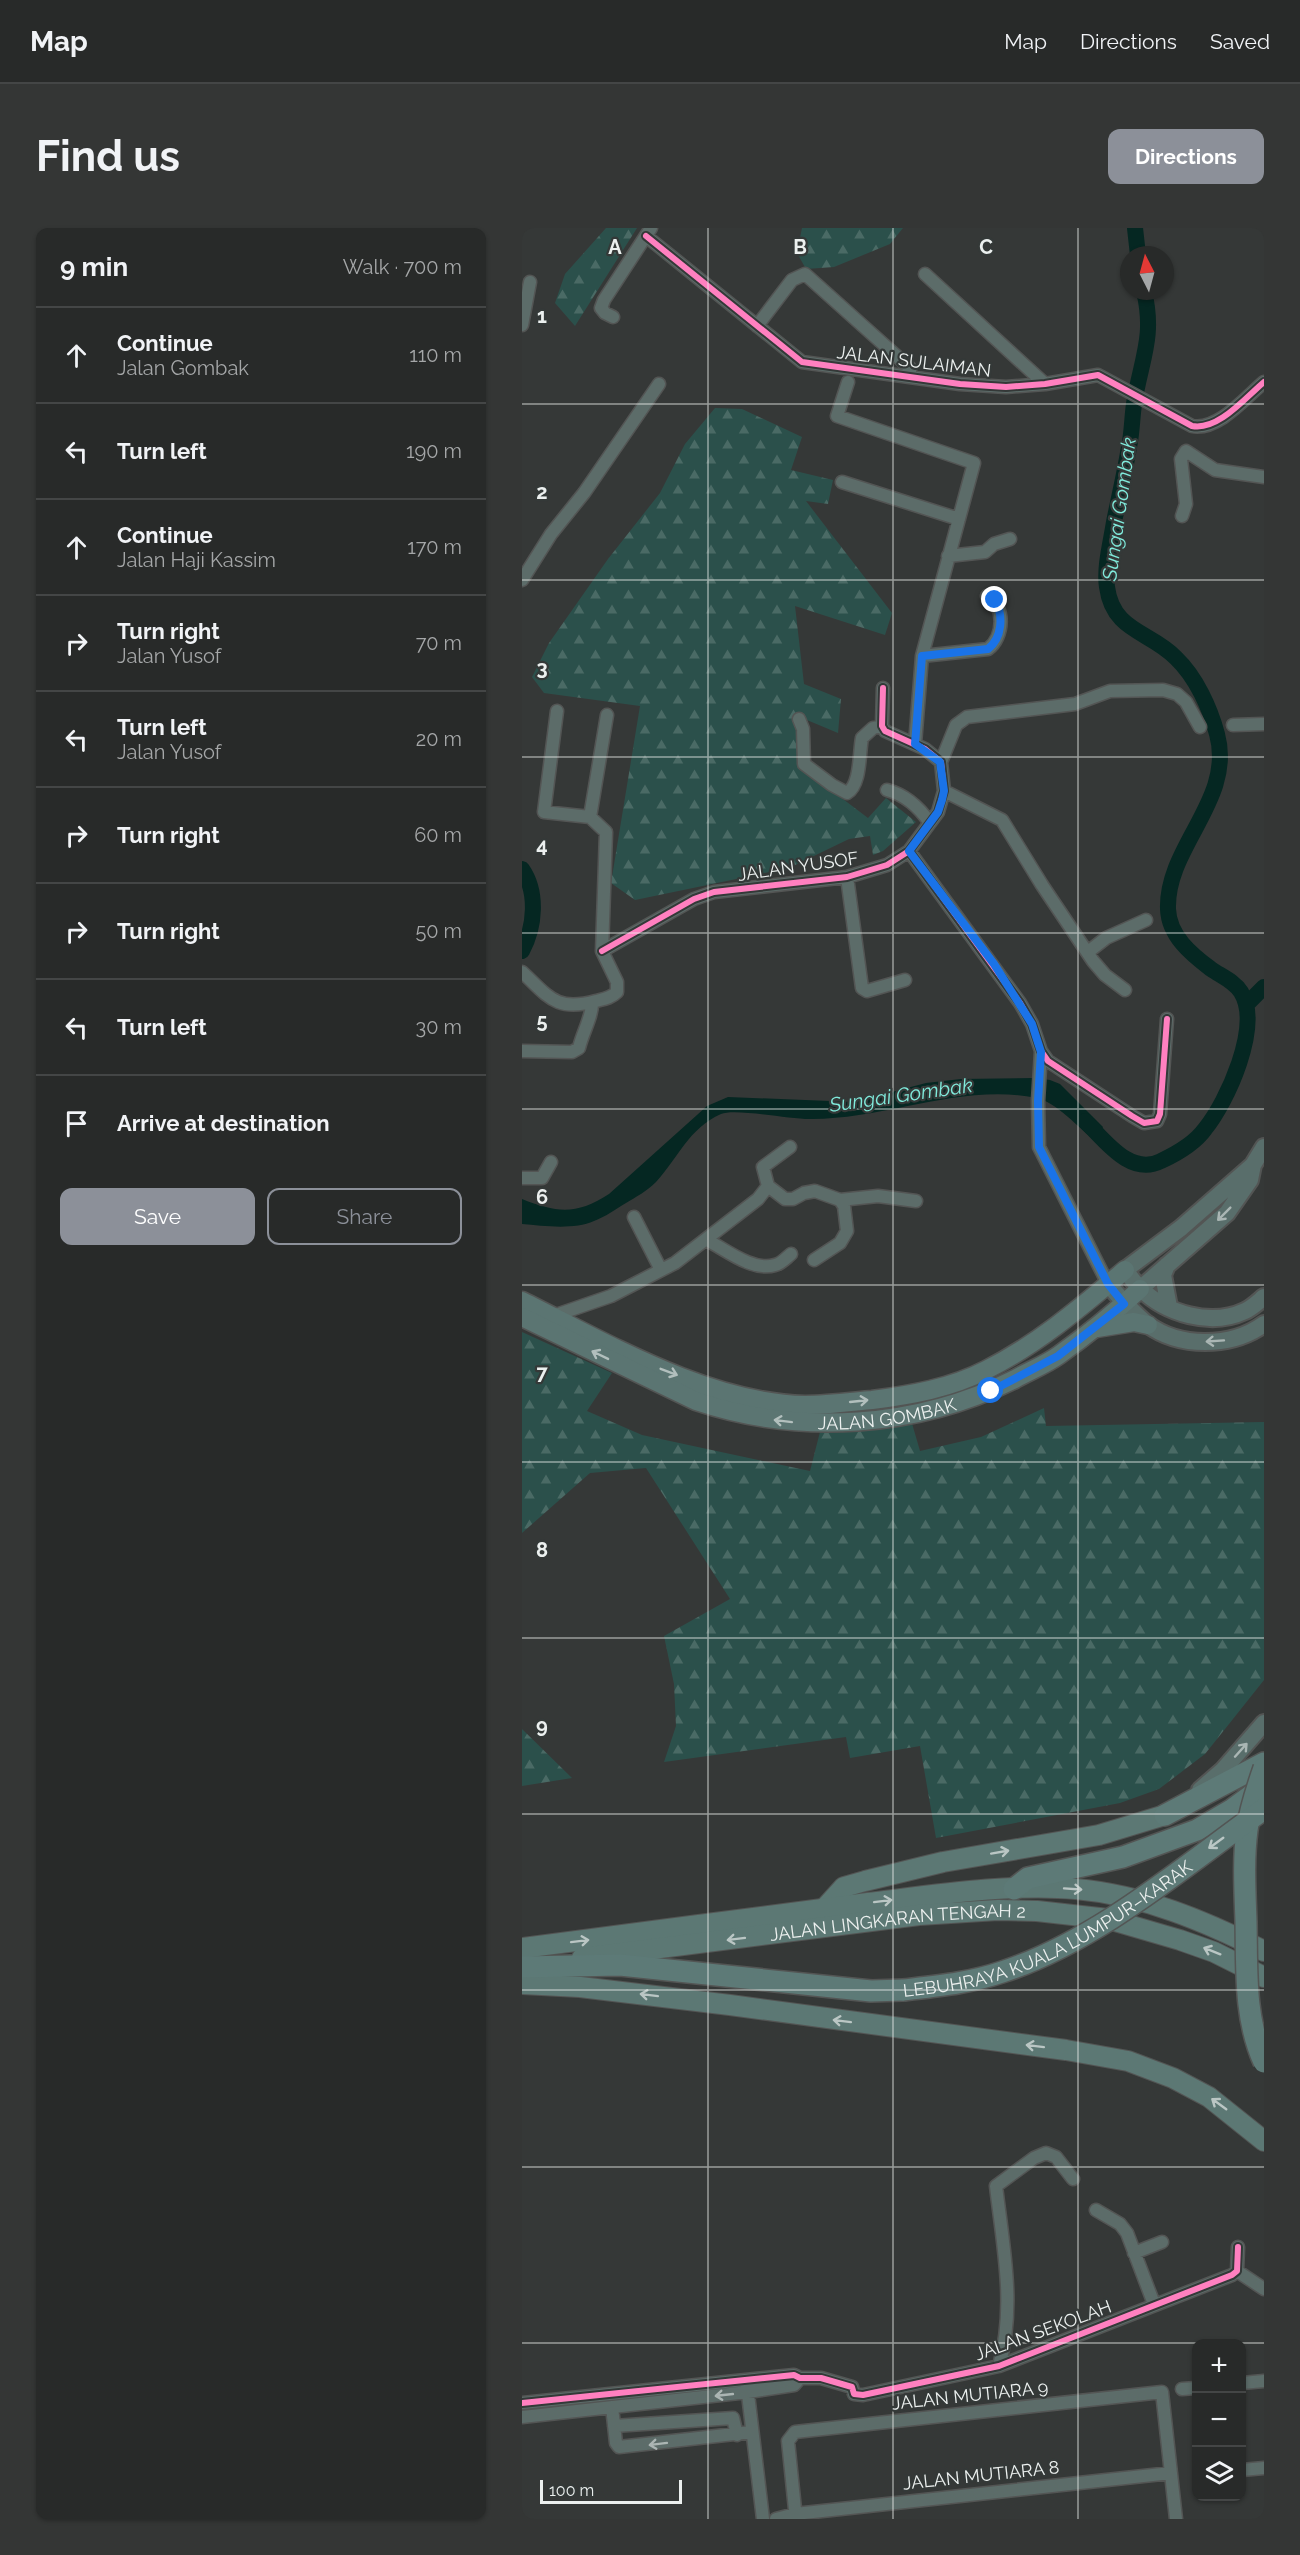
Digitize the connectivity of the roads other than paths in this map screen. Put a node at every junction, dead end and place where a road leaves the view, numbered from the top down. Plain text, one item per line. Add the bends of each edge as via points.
1 (649, 232) edge
2 (925, 274) dead end
3 (530, 282) dead end
4 (613, 317) dead end
5 (522, 325) edge
6 (757, 326) junction
7 (910, 376) junction
8 (848, 382) dead end
9 (1264, 382) edge
10 (659, 384) dead end
11 (1045, 384) junction
12 (1264, 477) edge
13 (842, 482) dead end
14 (1182, 516) dead end
15 (959, 519) junction
16 (1010, 539) dead end
17 (948, 556) junction
18 (522, 580) edge
19 (987, 596) dead end
20 (922, 656) junction
21 (883, 688) dead end
22 (557, 711) dead end
23 (607, 715) dead end
24 (799, 719) dead end
25 (1264, 724) edge
26 (1233, 725) dead end
27 (882, 726) junction
28 (1200, 727) dead end
29 (915, 744) junction
30 (940, 762) junction
31 (887, 790) dead end
32 (944, 791) junction
33 (590, 817) junction
34 (930, 823) junction
35 (909, 851) junction
36 (847, 877) junction
37 (1146, 920) dead end
38 (602, 951) junction
39 (1088, 952) junction
40 (522, 972) edge
41 (905, 980) dead end
42 (1125, 990) dead end
43 (592, 1002) junction
44 (1167, 1019) dead end
45 (522, 1051) edge
46 (1041, 1052) junction
47 (1264, 1147) edge
48 (790, 1148) dead end
49 (551, 1162) dead end
50 (1253, 1165) junction
51 (522, 1178) edge
52 (768, 1186) junction
53 (840, 1200) junction
54 (916, 1202) dead end
55 (634, 1217) dead end
56 (707, 1240) junction
57 (791, 1254) dead end
58 (814, 1260) dead end
59 (1167, 1266) junction
60 (661, 1270) junction
61 (1125, 1270) junction
62 (1108, 1284) junction
63 (1140, 1289) junction
64 (1264, 1297) edge
65 (522, 1304) edge
66 (1124, 1304) junction
67 (1169, 1307) junction
68 (553, 1316) junction
69 (1264, 1324) edge
70 (1148, 1325) junction
71 (1092, 1329) junction
72 (1264, 1723) edge
73 (1264, 1763) edge
74 (1264, 1767) edge
75 (1264, 1786) edge
76 (1264, 1809) edge
77 (1165, 1815) junction
78 (1014, 1889) junction
79 (825, 1908) junction
80 (522, 1948) edge
81 (1264, 1951) edge
82 (522, 1966) edge
83 (1264, 1977) edge
84 (522, 1984) edge
85 (1264, 2062) edge
86 (1264, 2141) edge
87 (1073, 2179) dead end
88 (1096, 2210) dead end
89 (1162, 2242) dead end
90 (1238, 2247) dead end
91 (1134, 2253) junction
92 (1237, 2271) junction
93 (1264, 2289) edge
94 (1154, 2304) junction
95 (999, 2366) junction
96 (746, 2378) junction
97 (800, 2378) junction
98 (1264, 2381) edge
99 (1246, 2383) edge
100 (1192, 2388) edge
101 (1182, 2389) dead end
102 (748, 2392) junction
103 (538, 2401) junction
104 (522, 2403) edge
105 (612, 2407) junction
106 (539, 2415) junction
107 (522, 2417) edge
108 (614, 2426) junction
109 (752, 2432) junction
110 (737, 2435) junction
111 (1264, 2468) edge
112 (1246, 2470) edge
113 (1171, 2473) junction
114 (762, 2516) edge
115 (796, 2516) edge
116 (776, 2519) edge
117 (1176, 2519) edge

1 - 4 street via 604,300 604,313
1 - 6 street, JALAN SULAIMAN
2 - 11 street
3 - 5 street
6 - 7 street, JALAN SULAIMAN via 802,362
6 - 7 street via 792,280 804,274 910,368
7 - 11 street, JALAN SULAIMAN via 983,386
8 - 15 street via 837,416 974,464
9 - 11 street, JALAN SULAIMAN via 1203,428 1192,426 1098,375
10 - 18 street
12 - 14 street via 1215,470 1186,452 1181,459 1186,504
13 - 15 street
15 - 17 street
16 - 17 street via 985,552
17 - 20 street
19 - 20 street via 998,606 1000,636 995,644 988,649
20 - 29 street
21 - 27 street
22 - 33 street via 544,812
23 - 33 street
24 - 27 street via 804,764 847,793 857,779 862,738
25 - 26 street
27 - 29 street via 896,738
28 - 30 street via 1177,694 1163,690 1110,691 1075,704 967,717 956,725
29 - 30 street
30 - 32 street, JALAN YUSOF
31 - 34 street via 913,803
32 - 34 street, JALAN YUSOF
32 - 39 street via 1002,820
33 - 38 street via 606,832
34 - 35 street, JALAN YUSOF
35 - 36 street, JALAN YUSOF via 887,865
35 - 46 street via 1020,1003
36 - 38 street, JALAN YUSOF via 714,892 694,899
36 - 41 street via 862,988 867,991
37 - 39 street via 1106,938
38 - 43 street via 617,982 617,992
39 - 42 street via 1105,975
40 - 43 street via 558,1004
43 - 45 street via 593,1010 579,1048 572,1052
44 - 46 street via 1160,1114 1151,1123 1144,1123 1078,1083
46 - 62 street via 1039,1147
47 - 50 main road, JALAN GOMBAK
48 - 52 street via 764,1167
49 - 51 street via 542,1178
50 -> 59 main road, JALAN GOMBAK via 1250,1180 1227,1213
50 - 61 main road, JALAN GOMBAK via 1181,1228
52 - 53 street via 785,1199 815,1191
52 - 56 street via 758,1199
53 - 54 street via 878,1196
53 - 58 street via 847,1232 840,1243
55 - 60 street
56 - 57 street via 762,1267 777,1265
56 - 60 street
59 - 63 main road, JALAN GOMBAK
59 - 67 main road via 1163,1275
60 - 68 street via 611,1296
61 - 62 main road, JALAN GOMBAK
61 - 63 main road
62 - 66 main road
68 -> 62 main road, JALAN GOMBAK via 649,1364 703,1385 768,1401 830,1404 910,1395 983,1372 1044,1336
63 - 66 main road, JALAN GOMBAK
63 - 67 main road
64 - 67 main road via 1245,1311 1208,1318 1190,1317
65 - 68 main road, JALAN GOMBAK
71 -> 65 main road, JALAN GOMBAK via 1035,1369 946,1407 837,1424 801,1423 723,1410 696,1401
66 - 70 main road
66 - 71 main road, JALAN GOMBAK
69 -> 70 main road via 1242,1337 1217,1342 1178,1339
70 - 71 main road via 1117,1323
77 -> 72 main road via 1223,1770
73 - 77 highway
74 - 85 highway, bridge via 1247,1830 1245,1884 1251,2023
75 - 78 highway, LEBUHRAYA KUALA LUMPUR–KARAK via 1197,1830 1123,1857 1028,1878
76 -> 82 highway, LEBUHRAYA KUALA LUMPUR–KARAK, bridge via 1101,1926 1055,1951 1001,1973 961,1983 871,1991 620,1965
79 -> 77 highway via 844,1887 865,1881 943,1862 1099,1835
79 -> 78 highway, JALAN LINGKARAN TENGAH 2
78 -> 81 highway, JALAN LINGKARAN TENGAH 2 via 1076,1889 1115,1895 1213,1925
80 -> 79 highway, JALAN LINGKARAN TENGAH 2
83 -> 82 highway, JALAN LINGKARAN TENGAH 2 via 1214,1952 1108,1919 998,1910 919,1915
86 -> 84 highway via 1202,2093 1128,2061 730,2005
87 - 95 street via 1056,2157 1046,2153 996,2186 1009,2319
88 - 91 street via 1120,2224
89 - 91 street
90 - 92 street
91 - 94 street
92 - 93 street
92 - 94 street, JALAN SEKOLAH
94 - 95 street, JALAN SEKOLAH
95 - 97 street, JALAN SEKOLAH via 863,2395 832,2381
96 - 97 street, JALAN SEKOLAH
96 - 102 street
96 - 103 street, JALAN SEKOLAH
97 - 102 street via 794,2385
98 - 99 street
100 - 101 street
102 -> 105 street
102 - 109 street
103 - 104 street, JALAN SEKOLAH
103 - 106 street
105 - 106 street
105 - 108 street
106 - 107 street
108 - 110 street via 733,2418
110 -> 108 street via 626,2448 616,2443
109 - 110 street
109 - 114 street
111 - 112 street
113 - 115 street, JALAN MUTIARA 8
113 - 115 street, JALAN MUTIARA 9 via 1162,2392 795,2432 788,2441
113 - 117 street
114 - 115 street, JALAN MUTIARA 8
115 - 116 street, JALAN MUTIARA 8

